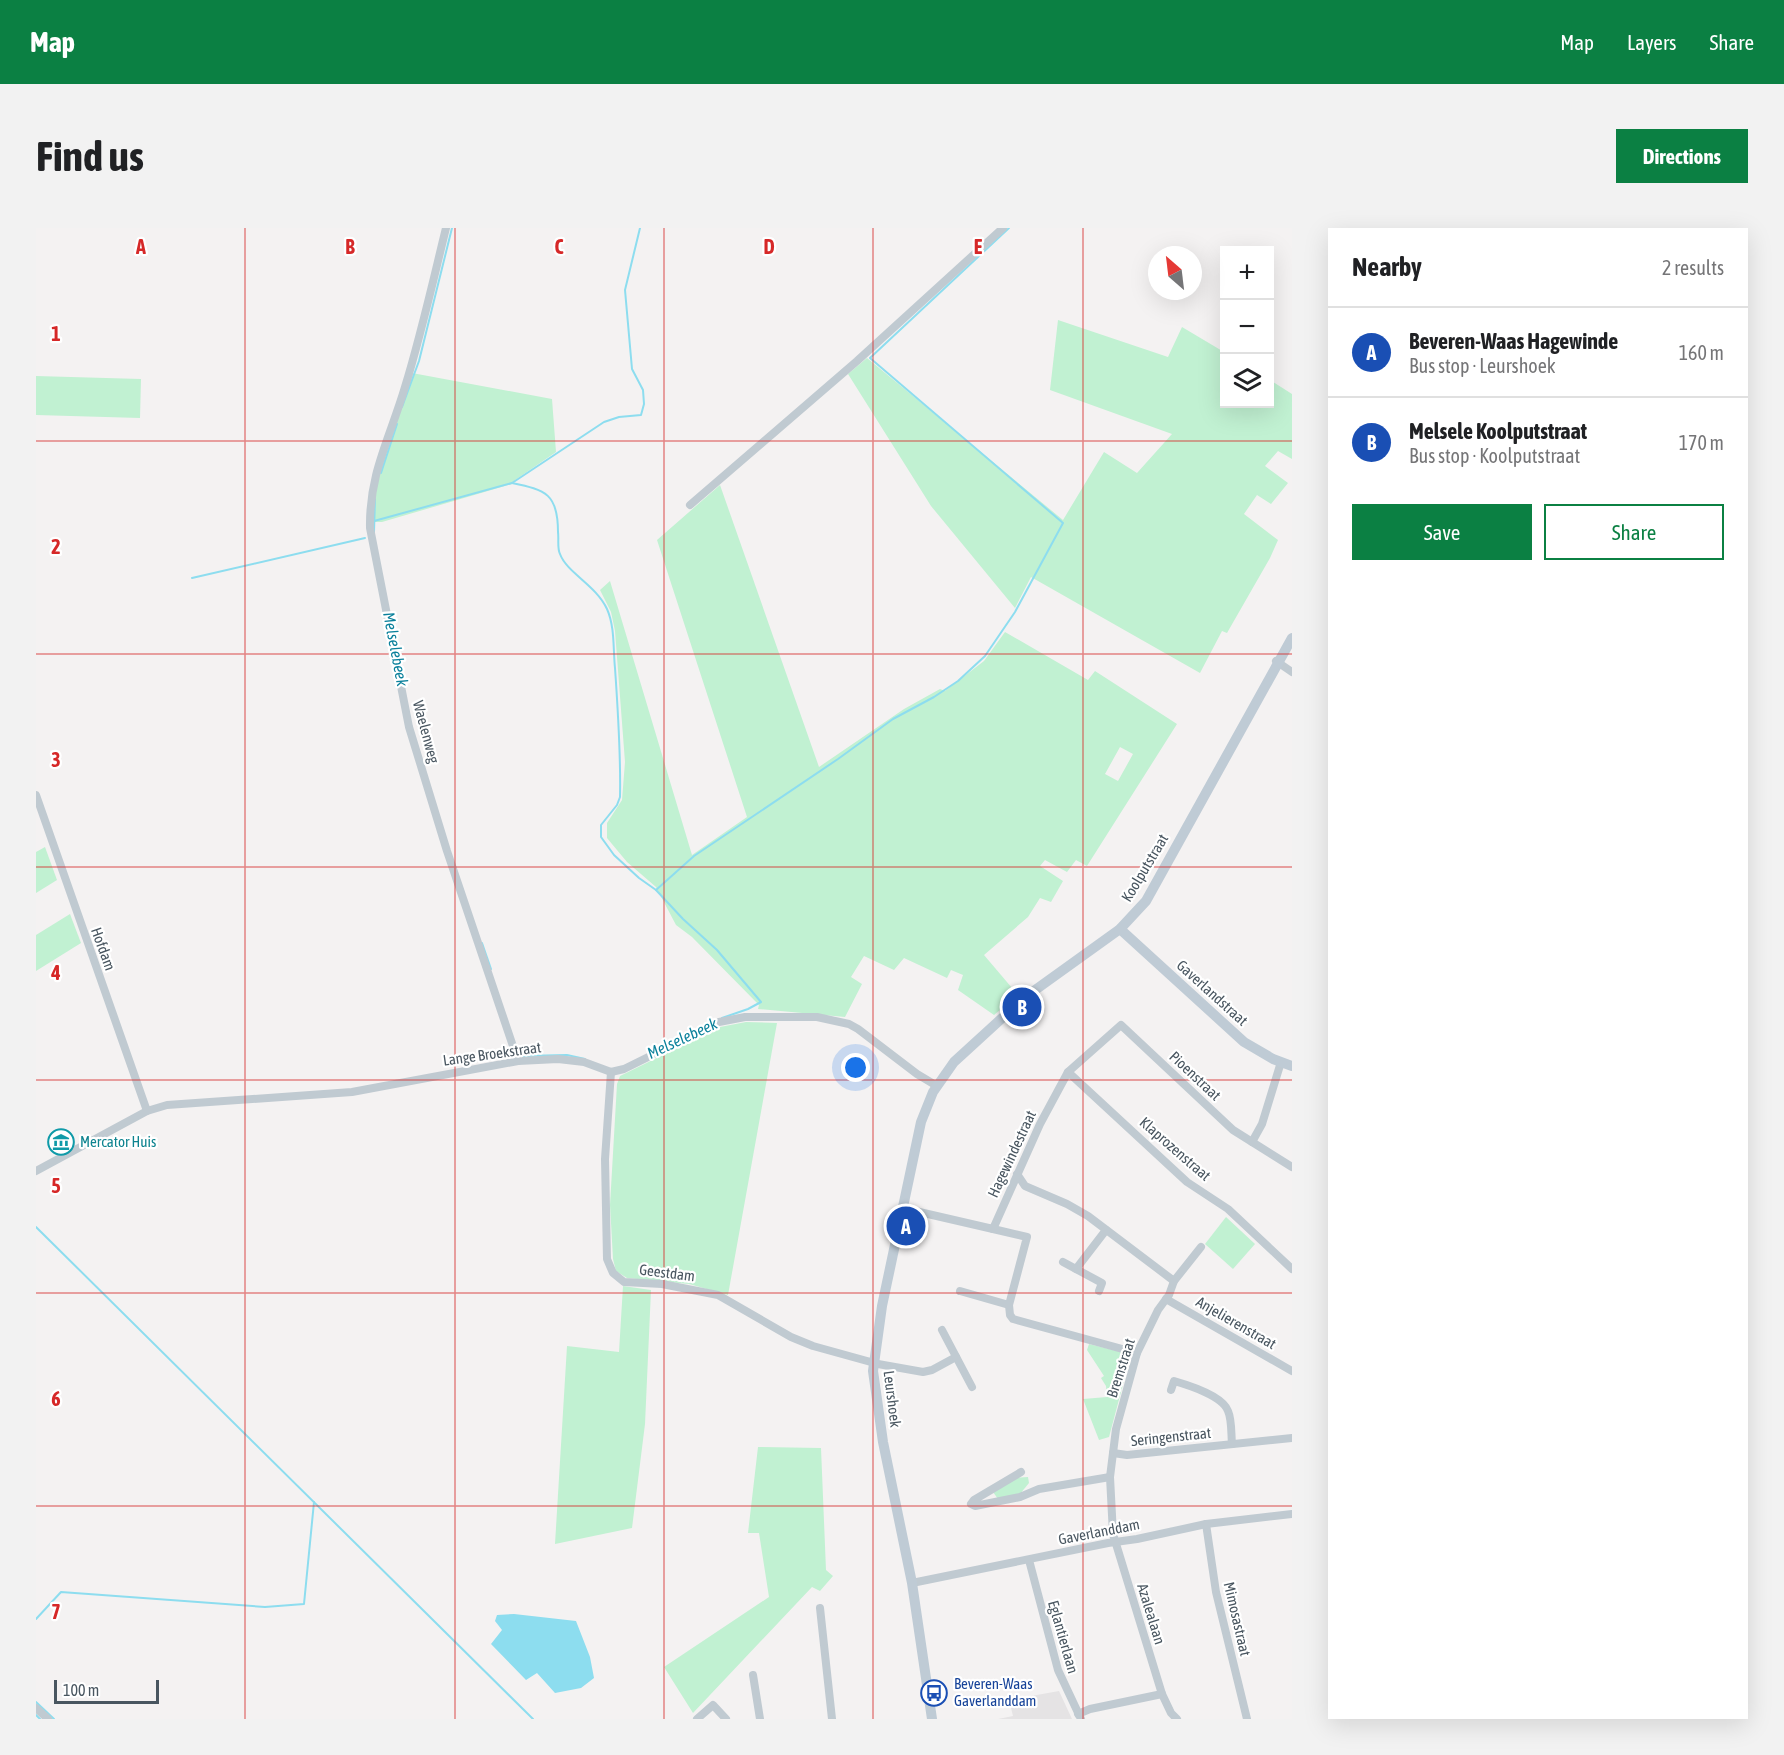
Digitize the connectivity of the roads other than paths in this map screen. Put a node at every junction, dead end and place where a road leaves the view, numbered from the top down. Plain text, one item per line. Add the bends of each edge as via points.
1 (446, 228) edge
2 (1003, 228) edge
3 (690, 505) dead end
4 (1292, 638) edge
5 (1276, 662) junction
6 (1292, 672) edge
7 (36, 795) edge
8 (1120, 929) junction
9 (1121, 1025) joint
10 (518, 1061) junction
11 (1287, 1064) edge
12 (611, 1072) junction
13 (1068, 1072) junction
14 (937, 1086) junction
15 (147, 1111) junction
16 (1252, 1143) junction
17 (1292, 1167) edge
18 (36, 1171) edge
19 (1017, 1174) junction
20 (902, 1208) junction
21 (993, 1228) junction
22 (1106, 1230) junction
23 (1201, 1247) dead end
24 (1063, 1262) dead end
25 (1076, 1269) junction
26 (1292, 1269) edge
27 (1174, 1281) junction
28 (960, 1291) dead end
29 (1099, 1291) dead end
30 (1166, 1299) junction
31 (1009, 1305) junction
32 (942, 1330) dead end
33 (1137, 1353) junction
34 (956, 1357) junction
35 (873, 1362) junction
36 (1292, 1371) edge
37 (972, 1387) dead end
38 (1171, 1390) dead end
39 (1292, 1438) edge
40 (1232, 1444) junction
41 (1113, 1453) junction
42 (1021, 1472) dead end
43 (1110, 1478) junction
44 (1292, 1516) edge
45 (1206, 1524) junction
46 (1116, 1542) junction
47 (1029, 1560) junction
48 (912, 1583) junction
49 (820, 1608) dead end
50 (753, 1675) dead end
51 (1162, 1694) junction
52 (36, 1708) edge
53 (1079, 1716) edge
54 (48, 1719) edge
55 (697, 1719) edge
56 (726, 1719) edge
57 (760, 1719) edge
58 (832, 1719) edge
59 (932, 1719) edge
60 (1177, 1719) edge
61 (1247, 1719) edge

1 - 10 street, Waelenweg via 407,381 378,463 369,508 370,528 409,727
2 - 3 street
4 - 5 street, Koolputstraat
5 - 6 street
5 - 8 street, Koolputstraat via 1146,901
7 - 15 street, Hofdam
8 - 11 street, Gaverlandstraat via 1244,1042
8 - 14 street, Koolputstraat via 1015,1005 954,1062
9 - 13 street, Hagewindestraat
9 - 16 street, Pioenstraat via 1233,1130
10 - 12 street, Lange Broekstraat via 584,1062
10 - 15 street, Lange Broekstraat via 352,1092 167,1104
11 - 16 street
12 - 14 street via 719,1022 745,1017 817,1017 858,1029
12 - 35 street, Geestdam via 605,1159 607,1259 613,1274 624,1282 662,1284 718,1295 791,1337
13 - 19 street, Hagewindestraat
13 - 26 street, Klaprozenstraat via 1187,1182 1228,1209
14 - 20 street, Leurshoek via 921,1122
15 - 18 street, Lange Broekstraat
16 - 17 street, Pioenstraat
19 - 21 street, Hagewindestraat
19 - 22 street via 1025,1186 1067,1204
20 - 21 street
20 - 35 street, Leurshoek
21 - 31 street via 1027,1238
22 - 25 street
22 - 27 street
23 - 27 street, Bremstraat
24 - 25 street
25 - 29 street via 1102,1283
27 - 30 street, Bremstraat
28 - 31 street
30 - 33 street, Bremstraat
30 - 36 street, Anjelierenstraat
31 - 33 street via 1013,1319
32 - 34 street
33 - 41 street, Bremstraat
34 - 35 street, Geestdam via 922,1372
34 - 37 street
35 - 48 street, Leurshoek via 883,1442
38 - 40 street, Seringenstraat via 1172,1380 1224,1404
39 - 40 street, Seringenstraat
40 - 41 street, Seringenstraat
41 - 43 street, Bremstraat
42 - 43 street via 971,1504
43 - 46 street, Bremstraat via 1111,1523
44 - 45 street, Gaverlanddam
45 - 46 street, Gaverlanddam
45 - 61 street, Mimosastraat via 1216,1592
46 - 47 street, Gaverlanddam
46 - 51 street, Azalealaan
47 - 48 street, Gaverlanddam
47 - 53 street, Eglantierlaan via 1058,1670
48 - 59 street, Leurshoek
49 - 58 street
50 - 57 street
51 - 53 street via 1090,1709
51 - 60 street, Azalealaan
52 - 54 street
55 - 56 street via 713,1705

